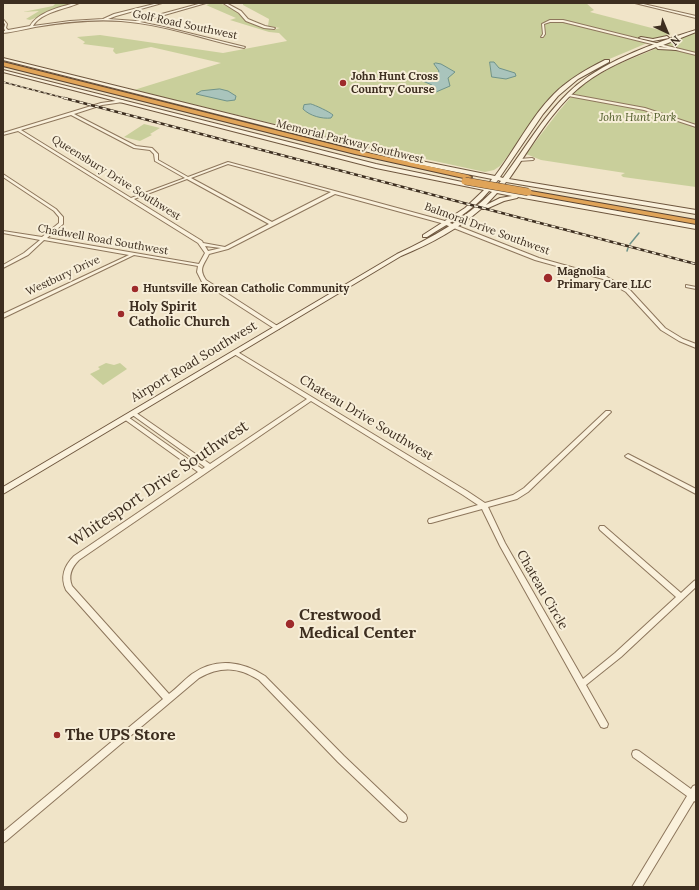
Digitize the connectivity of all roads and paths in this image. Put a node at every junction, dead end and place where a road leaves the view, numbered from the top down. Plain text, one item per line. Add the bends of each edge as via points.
1 (78, 3) edge
2 (160, 3) edge
3 (204, 3) edge
4 (224, 3) edge
5 (636, 3) edge
6 (696, 17) edge
7 (3, 20) edge
8 (103, 20) junction
9 (135, 22) junction
10 (31, 26) junction
11 (696, 26) edge
12 (274, 28) dead end
13 (696, 31) edge
14 (3, 32) edge
15 (7, 32) junction
16 (542, 36) dead end
17 (667, 37) junction
18 (639, 39) junction
19 (657, 44) junction
20 (244, 47) dead end
21 (640, 48) junction
22 (676, 49) junction
23 (648, 50) junction
24 (696, 54) edge
25 (3, 59) edge
26 (3, 64) edge
27 (3, 67) edge
28 (3, 72) edge
29 (67, 80) junction
30 (52, 84) junction
31 (568, 85) junction
32 (569, 95) junction
33 (105, 97) junction
34 (158, 99) junction
35 (122, 102) junction
36 (550, 102) junction
37 (102, 104) junction
38 (72, 114) junction
39 (237, 118) junction
40 (205, 123) junction
41 (696, 126) edge
42 (19, 130) junction
43 (3, 134) edge
44 (285, 138) junction
45 (301, 139) junction
46 (524, 154) junction
47 (519, 160) junction
48 (506, 165) junction
49 (511, 171) junction
50 (3, 175) edge
51 (187, 178) junction
52 (495, 178) junction
53 (466, 179) junction
54 (504, 180) junction
55 (528, 188) junction
56 (488, 189) junction
57 (496, 191) junction
58 (335, 192) junction
59 (508, 193) junction
60 (517, 195) junction
61 (131, 199) junction
62 (479, 199) junction
63 (552, 201) junction
64 (480, 207) junction
65 (696, 212) edge
66 (470, 215) junction
67 (696, 218) edge
68 (445, 223) junction
69 (696, 223) edge
70 (272, 224) junction
71 (453, 226) junction
72 (696, 227) edge
73 (3, 232) edge
74 (44, 239) junction
75 (201, 244) junction
76 (226, 248) junction
77 (206, 253) junction
78 (132, 254) junction
79 (399, 255) junction
80 (203, 261) junction
81 (199, 266) junction
82 (3, 267) edge
83 (688, 286) dead end
84 (696, 288) edge
85 (3, 316) edge
86 (277, 328) junction
87 (696, 346) edge
88 (236, 353) junction
89 (310, 399) junction
90 (608, 412) dead end
91 (130, 415) junction
92 (628, 456) dead end
93 (209, 468) junction
94 (202, 472) junction
95 (3, 491) edge
96 (696, 492) edge
97 (484, 506) junction
98 (431, 521) dead end
99 (602, 528) dead end
100 (696, 583) edge
101 (681, 597) junction
102 (582, 684) junction
103 (168, 699) junction
104 (604, 724) dead end
105 (636, 754) dead end
106 (695, 794) edge
107 (403, 818) dead end
108 (3, 838) edge
109 (637, 887) edge

1 - 10 street via 35,20
2 - 8 street
3 - 9 street
4 - 12 street via 240,12 247,20
5 - 6 street
7 - 15 street
8 - 9 street, Golf Road Southwest
8 - 10 street, Golf Road Southwest
9 - 20 street, Golf Road Southwest
10 - 15 street, Golf Road Southwest
11 - 17 main road, Airport Road Southwest
13 - 19 main road, Airport Road Southwest
14 - 15 street, Golf Road Southwest
16 - 18 street via 543,24 563,21
17 - 18 main road
17 - 19 main road, Airport Road Southwest
18 - 19 street
18 - 21 main road via 644,43
19 - 21 main road, Airport Road Southwest
19 - 22 street
19 - 23 main road, Airport Road Southwest
21 - 31 main road, Airport Road Southwest via 592,68
22 - 23 main road
22 - 24 street
23 - 32 main road, Airport Road Southwest via 601,71
25 - 34 main road
26 - 29 highway, Memorial Parkway Southwest
27 - 30 highway
27 - 44 highway, Memorial Parkway Southwest
28 - 30 main road
29 - 34 highway
29 - 45 highway, Memorial Parkway Southwest
30 - 33 main road
31 - 32 main road via 566,90
31 - 36 main road, Airport Road Southwest
32 - 36 main road
32 - 41 street via 645,109
32 - 46 main road, Airport Road Southwest
33 - 35 main road
33 - 37 street
34 - 39 main road
35 - 37 street
35 - 40 main road
36 - 48 main road, Airport Road Southwest
37 - 38 street
38 - 42 street
38 - 51 street via 135,147 154,151 156,160
39 - 45 highway
39 - 53 main road via 369,151
40 - 44 highway
40 - 53 main road via 361,162
42 - 43 street
42 - 61 street, Queensbury Drive Southwest
44 - 53 highway, Memorial Parkway Southwest via 370,160
45 - 53 highway, Memorial Parkway Southwest
46 - 47 main road, Airport Road Southwest
46 - 47 street via 532,159
47 - 49 main road, Airport Road Southwest
48 - 52 main road, Airport Road Southwest
48 - 53 main road
49 - 54 main road, Airport Road Southwest
49 - 55 main road
50 - 74 street via 55,210 61,218 61,223
51 - 58 street, Balmoral Drive Southwest via 228,163
51 - 61 street
51 - 70 street
52 - 53 main road
52 - 54 main road
52 - 56 main road, Airport Road Southwest
53 - 55 highway, Memorial Parkway Southwest, bridge
53 - 56 main road
53 - 62 main road
54 - 55 main road
54 - 57 main road, Airport Road Southwest
55 - 60 main road via 513,188
55 - 65 main road
55 - 67 highway, Memorial Parkway Southwest
55 - 69 highway, Memorial Parkway Southwest
56 - 57 main road
56 - 62 main road, Airport Road Southwest
57 - 59 main road
57 - 64 main road, Airport Road Southwest
58 - 68 street, Balmoral Drive Southwest
58 - 70 street
59 - 60 main road
59 - 64 main road
60 - 63 main road
61 - 75 street, Queensbury Drive Southwest
62 - 68 main road, Airport Road Southwest
63 - 66 main road via 523,197 506,198
63 - 72 main road
64 - 66 main road, Airport Road Southwest
66 - 71 main road, Airport Road Southwest
68 - 71 street, Balmoral Drive Southwest
68 - 79 main road, Airport Road Southwest
70 - 76 street
71 - 79 main road, Airport Road Southwest
71 - 87 street, Balmoral Drive Southwest via 527,255 615,282 628,291 663,329
73 - 74 street, Chadwell Road Southwest
74 - 78 street, Chadwell Road Southwest
74 - 82 street via 26,254
75 - 76 street, Queensbury Drive Southwest
75 - 77 street, Queensbury Drive Southwest
76 - 77 street
76 - 80 street
77 - 80 street
78 - 81 street, Chadwell Road Southwest
78 - 85 street, Westbury Drive
79 - 86 main road, Airport Road Southwest
80 - 81 street
81 - 86 street via 200,275 207,284
83 - 84 street
86 - 88 main road, Airport Road Southwest
88 - 89 street, Chateau Drive Southwest
88 - 91 main road, Airport Road Southwest
89 - 93 street, Whitesport Drive Southwest
89 - 97 street, Chateau Drive Southwest
90 - 97 street via 526,490 514,497
91 - 93 street
91 - 94 street
91 - 95 main road, Airport Road Southwest
92 - 96 street
93 - 94 street, Whitesport Drive Southwest
94 - 103 street, Whitesport Drive Southwest via 75,559 65,576 69,588
97 - 98 street
97 - 102 street, Chateau Circle via 502,544
99 - 101 street
100 - 101 street
101 - 102 street
102 - 104 street, Chateau Circle
103 - 107 street via 196,676 209,669 240,666 254,672
103 - 108 street
105 - 106 street
106 - 109 street

